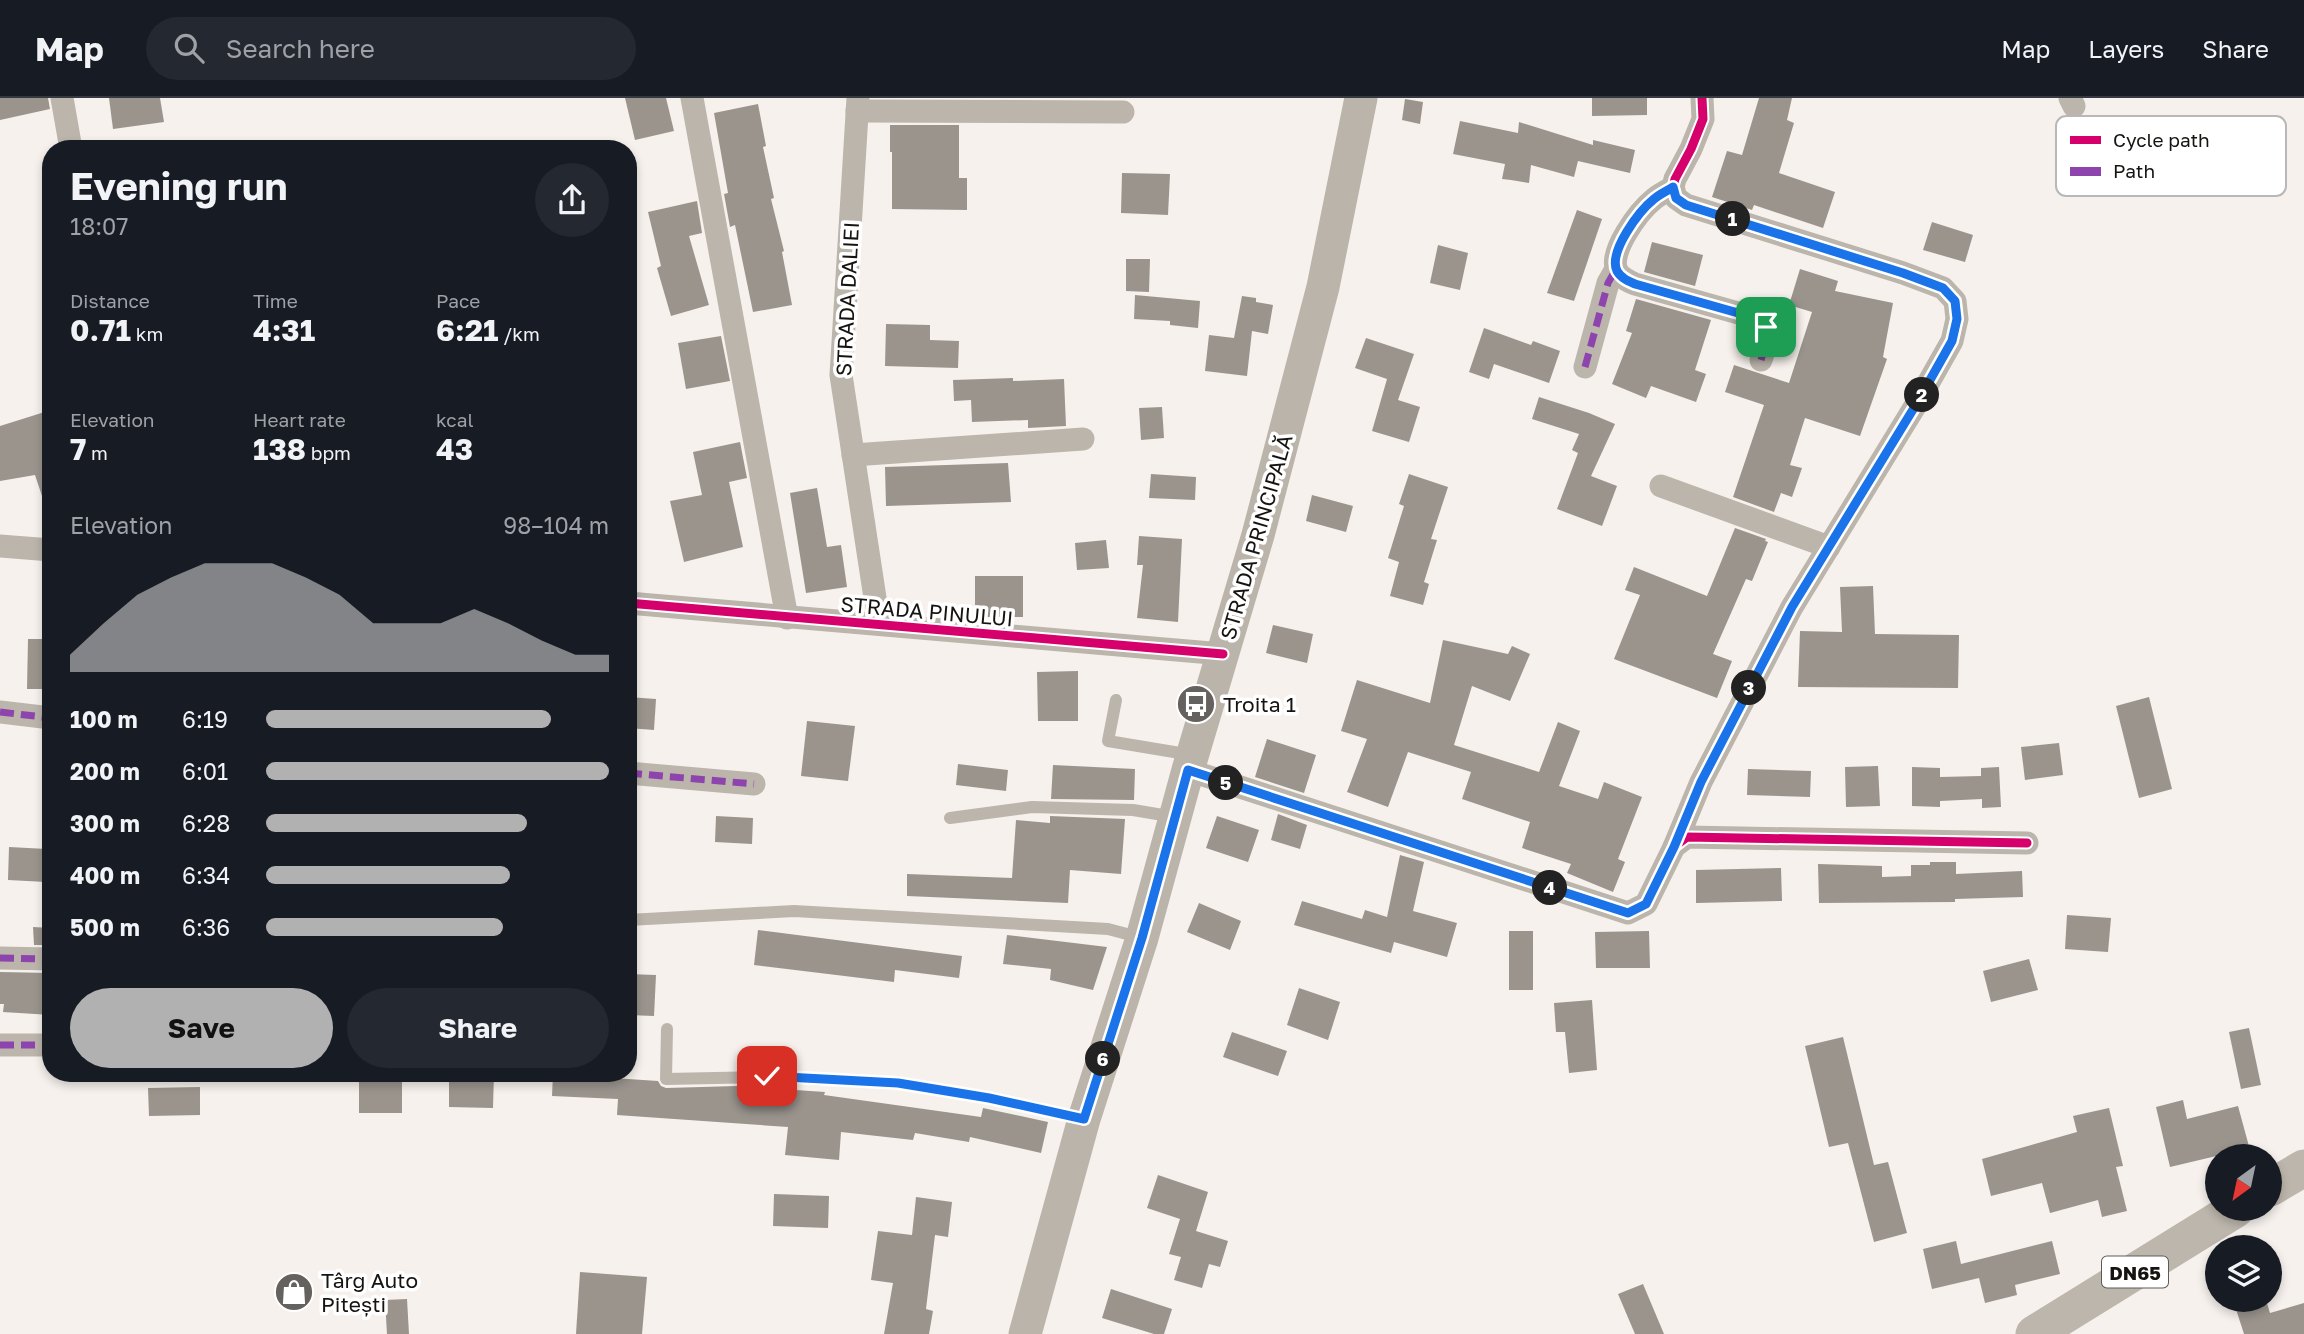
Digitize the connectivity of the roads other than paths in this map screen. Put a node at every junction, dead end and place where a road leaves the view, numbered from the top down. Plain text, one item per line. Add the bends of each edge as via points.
1 (62, 98) edge
2 (692, 98) edge
3 (1361, 98) edge
4 (1702, 98) edge
5 (858, 105) edge
6 (1123, 112) dead end
7 (69, 140) edge
8 (1673, 187) junction
9 (1616, 269) junction
10 (1761, 360) dead end
11 (1585, 368) dead end
12 (1083, 439) dead end
13 (853, 455) junction
14 (1661, 486) dead end
15 (0, 546) edge
16 (1829, 547) junction
17 (42, 549) edge
18 (637, 604) edge
19 (787, 618) junction
20 (879, 624) junction
21 (1223, 654) junction
22 (1116, 700) dead end
23 (0, 712) edge
24 (42, 717) edge
25 (1190, 763) junction
26 (637, 774) edge
27 (754, 784) dead end
28 (950, 818) dead end
29 (1176, 818) junction
30 (2027, 843) dead end
31 (1674, 847) junction
32 (637, 920) edge
33 (1142, 938) junction
34 (0, 958) edge
35 (42, 959) edge
36 (667, 1029) dead end
37 (0, 1045) edge
38 (42, 1045) edge
39 (1084, 1119) junction
40 (2304, 1168) edge
41 (2282, 1181) edge
42 (2215, 1222) edge
43 (1025, 1334) edge
44 (2034, 1334) edge

1 - 7 street
2 - 19 street
3 - 21 main road, STRADA PRINCIPALĂ via 1323,287
4 - 8 street via 1703,119
5 - 6 street
5 - 13 street, STRADA DALIEI via 841,375
8 - 9 street via 1636,218 1616,257
8 - 16 street via 1676,198 1686,205 1903,273 1943,288 1955,301 1952,341
9 - 10 street via 1635,284 1756,318 1766,327 1768,338
9 - 11 street
12 - 13 street
13 - 20 street, STRADA DALIEI
14 - 16 street
15 - 17 street
16 - 31 street via 1792,607 1707,770
18 - 19 street, STRADA PINULUI
19 - 20 street, STRADA PINULUI
20 - 21 street, STRADA PINULUI
21 - 25 main road, STRADA PRINCIPALĂ
22 - 25 lane via 1108,741
23 - 24 street
25 - 29 main road, STRADA PRINCIPALĂ
25 - 31 street via 1628,913 1646,904
26 - 27 street
28 - 29 lane via 1032,807 1133,810
29 - 33 main road, STRADA PRINCIPALĂ
30 - 31 street via 1687,837
32 - 33 lane via 794,911 1108,929
33 - 39 main road, STRADA PRINCIPALĂ
34 - 35 street
36 - 39 lane via 666,1079 767,1076 898,1083
37 - 38 street
39 - 43 main road, STRADA PRINCIPALĂ
40 - 41 main road
42 - 44 main road, DN65

